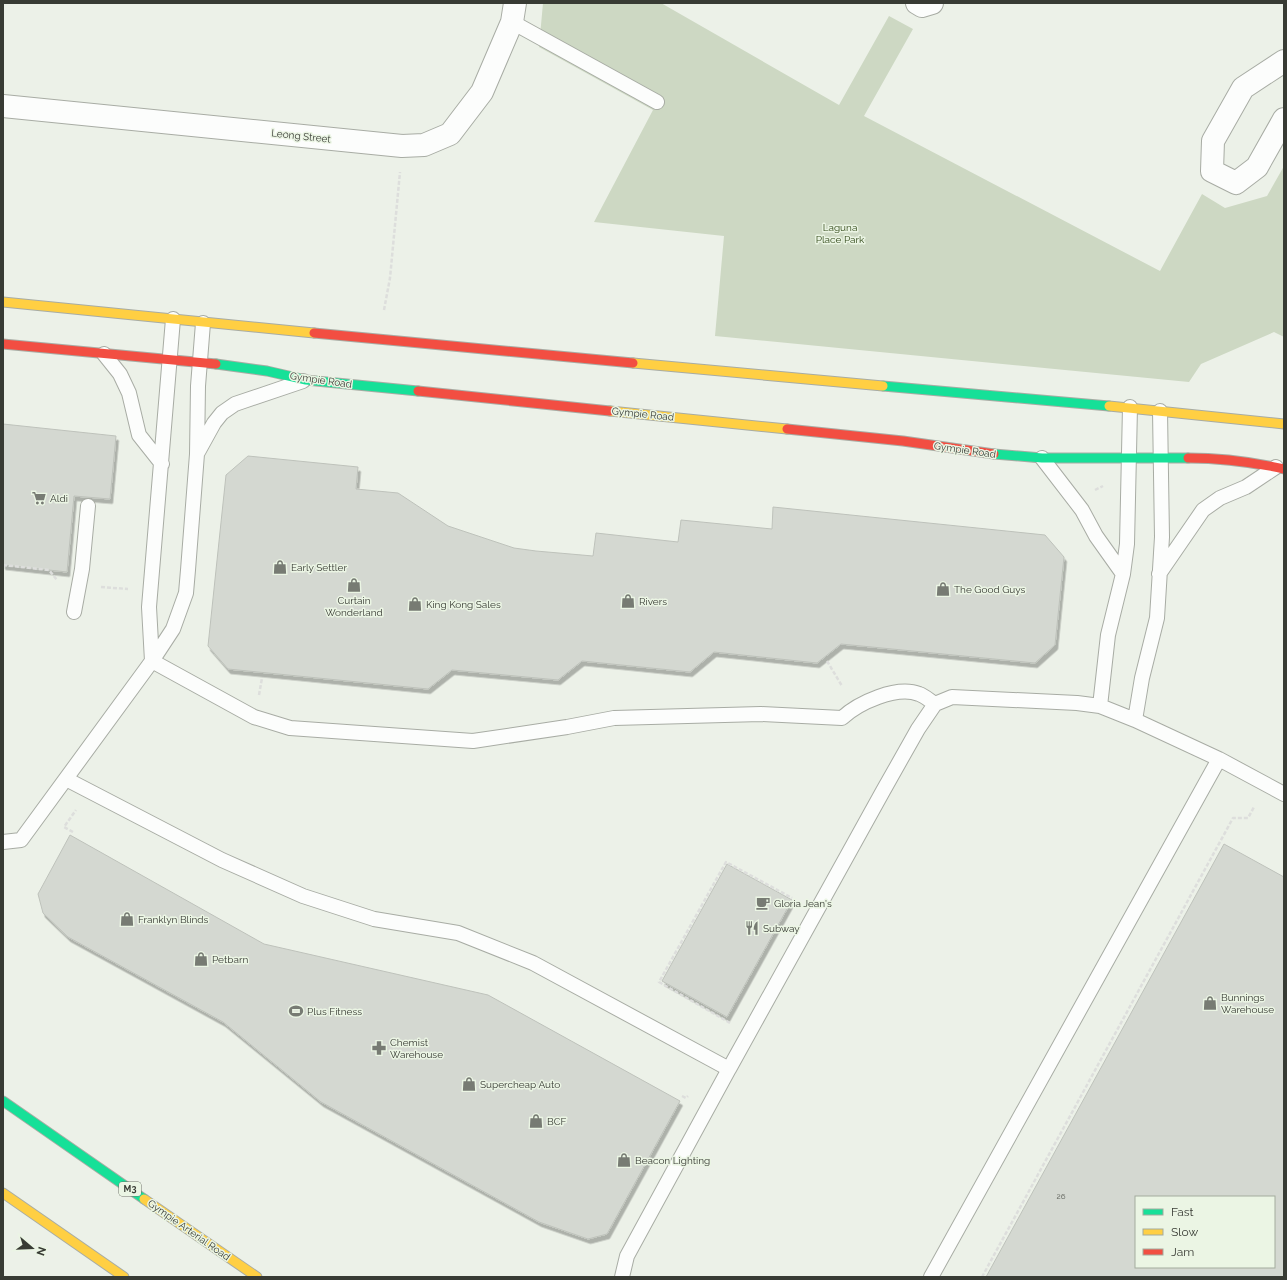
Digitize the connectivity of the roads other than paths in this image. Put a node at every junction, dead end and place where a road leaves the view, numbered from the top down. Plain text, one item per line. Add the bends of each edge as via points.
1 (917, 3) edge
2 (932, 3) edge
3 (514, 13) edge
4 (1284, 61) edge
5 (657, 102) dead end
6 (3, 106) edge
7 (1284, 119) edge
8 (3, 302) edge
9 (173, 319) junction
10 (203, 323) junction
11 (3, 344) edge
12 (104, 354) junction
13 (170, 361) junction
14 (201, 364) junction
15 (306, 380) junction
16 (1130, 407) junction
17 (1160, 411) junction
18 (1284, 424) edge
19 (197, 454) junction
20 (1042, 458) junction
21 (1129, 458) junction
22 (1161, 458) junction
23 (162, 464) junction
24 (1280, 468) edge
25 (88, 506) dead end
26 (1123, 574) junction
27 (1159, 574) junction
28 (74, 612) dead end
29 (152, 661) junction
30 (935, 704) junction
31 (1100, 706) junction
32 (1135, 720) junction
33 (1219, 759) junction
34 (66, 779) junction
35 (1284, 794) edge
36 (3, 842) edge
37 (729, 1069) junction
38 (3, 1101) edge
39 (3, 1193) edge
40 (124, 1277) edge
41 (257, 1277) edge
42 (622, 1277) edge
43 (931, 1277) edge

1 - 2 street via 922,6
3 - 5 lane
3 - 6 street, Leong Street via 482,92 450,134 424,145 402,146
4 - 7 street via 1243,88 1213,141 1212,171 1236,183 1258,167
8 - 9 main road
9 - 10 main road
9 - 13 lane
10 - 14 lane
10 - 16 main road via 929,391
11 - 12 main road, Gympie Road
12 - 13 main road, Gympie Road
12 - 23 lane via 120,374 129,393 138,435
13 - 14 main road, Gympie Road
13 - 23 lane
14 - 15 main road, Gympie Road via 267,371
14 - 19 lane
15 - 19 lane via 235,404 214,423
15 - 20 main road, Gympie Road via 888,439 1008,456
16 - 17 main road
16 - 21 lane
17 - 18 main road
17 - 22 lane
19 - 29 lane via 186,593 173,629
20 - 21 main road, Gympie Road
20 - 26 lane via 1082,510 1096,536
21 - 22 main road, Gympie Road
21 - 26 lane via 1127,544
22 - 24 main road, Gympie Road via 1248,460
22 - 27 lane via 1162,537
23 - 29 lane via 149,607
24 - 27 lane via 1220,498 1203,510
25 - 28 lane via 82,569
26 - 31 lane via 1108,635
27 - 32 lane via 1157,618 1142,678
29 - 30 lane via 254,717 290,728 473,741 614,718 761,714 842,718 851,709 894,691 918,693
29 - 34 lane
30 - 31 lane via 952,697
30 - 37 lane via 883,791
31 - 32 lane
32 - 33 lane
33 - 35 lane
33 - 43 lane
34 - 36 lane via 21,840
34 - 37 lane via 222,860 303,896 374,918 458,933 533,963
37 - 42 lane via 627,1256
38 - 41 main road, Gympie Arterial Road / M3
39 - 40 main road

